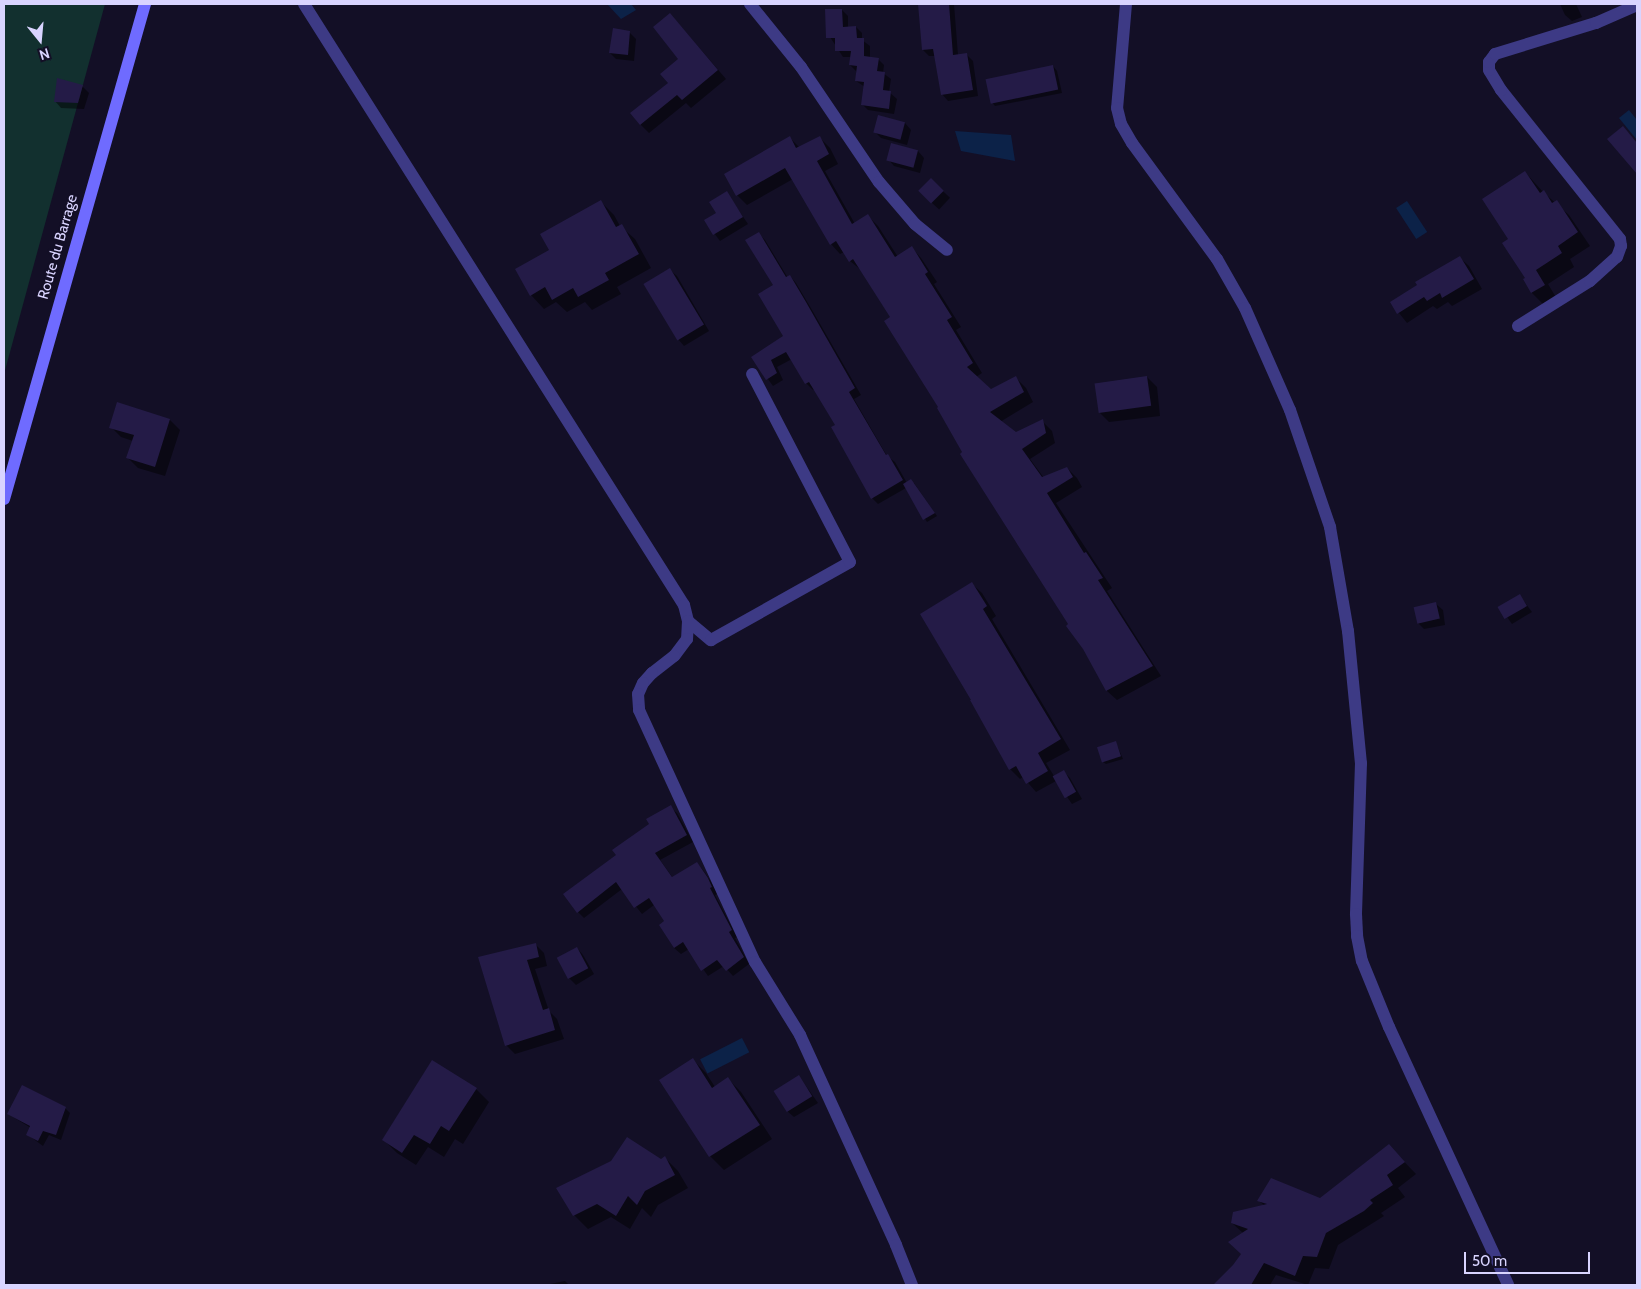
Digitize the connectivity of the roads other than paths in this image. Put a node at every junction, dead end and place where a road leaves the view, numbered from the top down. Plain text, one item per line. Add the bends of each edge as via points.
1 (145, 4) edge
2 (304, 4) edge
3 (750, 4) edge
4 (1126, 4) edge
5 (1637, 5) edge
6 (947, 250) dead end
7 (1518, 326) dead end
8 (752, 374) dead end
9 (4, 499) edge
10 (688, 621) junction
11 (912, 1285) edge
12 (1508, 1285) edge

1 - 9 main road, Route du Barrage
2 - 10 street via 684,605
3 - 6 street via 801,67 880,182 915,224
4 - 12 street via 1117,108 1121,124 1217,259 1245,308 1290,410 1330,528 1348,631 1361,754 1356,914 1362,962
5 - 7 street via 1596,23 1494,54 1489,62 1489,70 1501,90 1620,239 1621,246 1617,257 1590,281
8 - 10 street via 850,562 711,640
10 - 11 street via 687,639 674,656 643,683 638,694 639,710 755,962 804,1043

